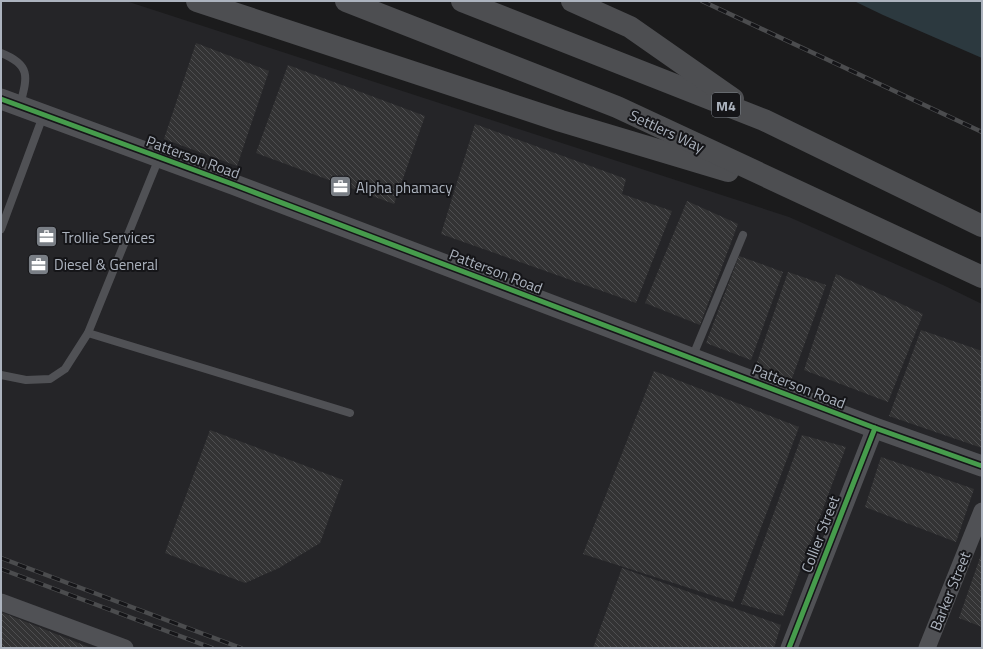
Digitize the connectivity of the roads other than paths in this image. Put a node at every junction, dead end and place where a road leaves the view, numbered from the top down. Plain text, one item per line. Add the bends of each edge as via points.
1 (197, 1) edge
2 (346, 1) edge
3 (462, 1) edge
4 (572, 1) edge
5 (1, 53) edge
6 (10, 102) edge
7 (43, 115) junction
8 (764, 120) junction
9 (159, 157) junction
10 (802, 194) junction
11 (4, 214) edge
12 (982, 226) edge
13 (1, 229) edge
14 (743, 235) dead end
15 (982, 277) edge
16 (88, 333) junction
17 (692, 359) junction
18 (1, 375) edge
19 (350, 413) dead end
20 (874, 428) junction
21 (982, 466) edge
22 (982, 511) edge
23 (1, 602) edge
24 (125, 648) edge
25 (789, 648) edge
26 (927, 648) edge

1 - 10 highway via 562,121
2 - 10 highway, Settlers Way via 617,107
3 - 8 highway, M4
4 - 8 highway via 630,27
5 - 6 lane via 22,66 25,72 25,84
6 - 7 street, Patterson Road
7 - 9 street, Patterson Road
7 - 11 lane
8 - 12 highway, M4
9 - 16 lane
9 - 17 street, Patterson Road
10 - 15 highway, Settlers Way
11 - 13 lane
14 - 17 lane
16 - 18 lane via 65,369 50,379 26,380
16 - 19 lane
17 - 20 street, Patterson Road
20 - 21 street, Patterson Road
20 - 25 street, Collier Street
22 - 26 street, Barker Street
23 - 24 street

